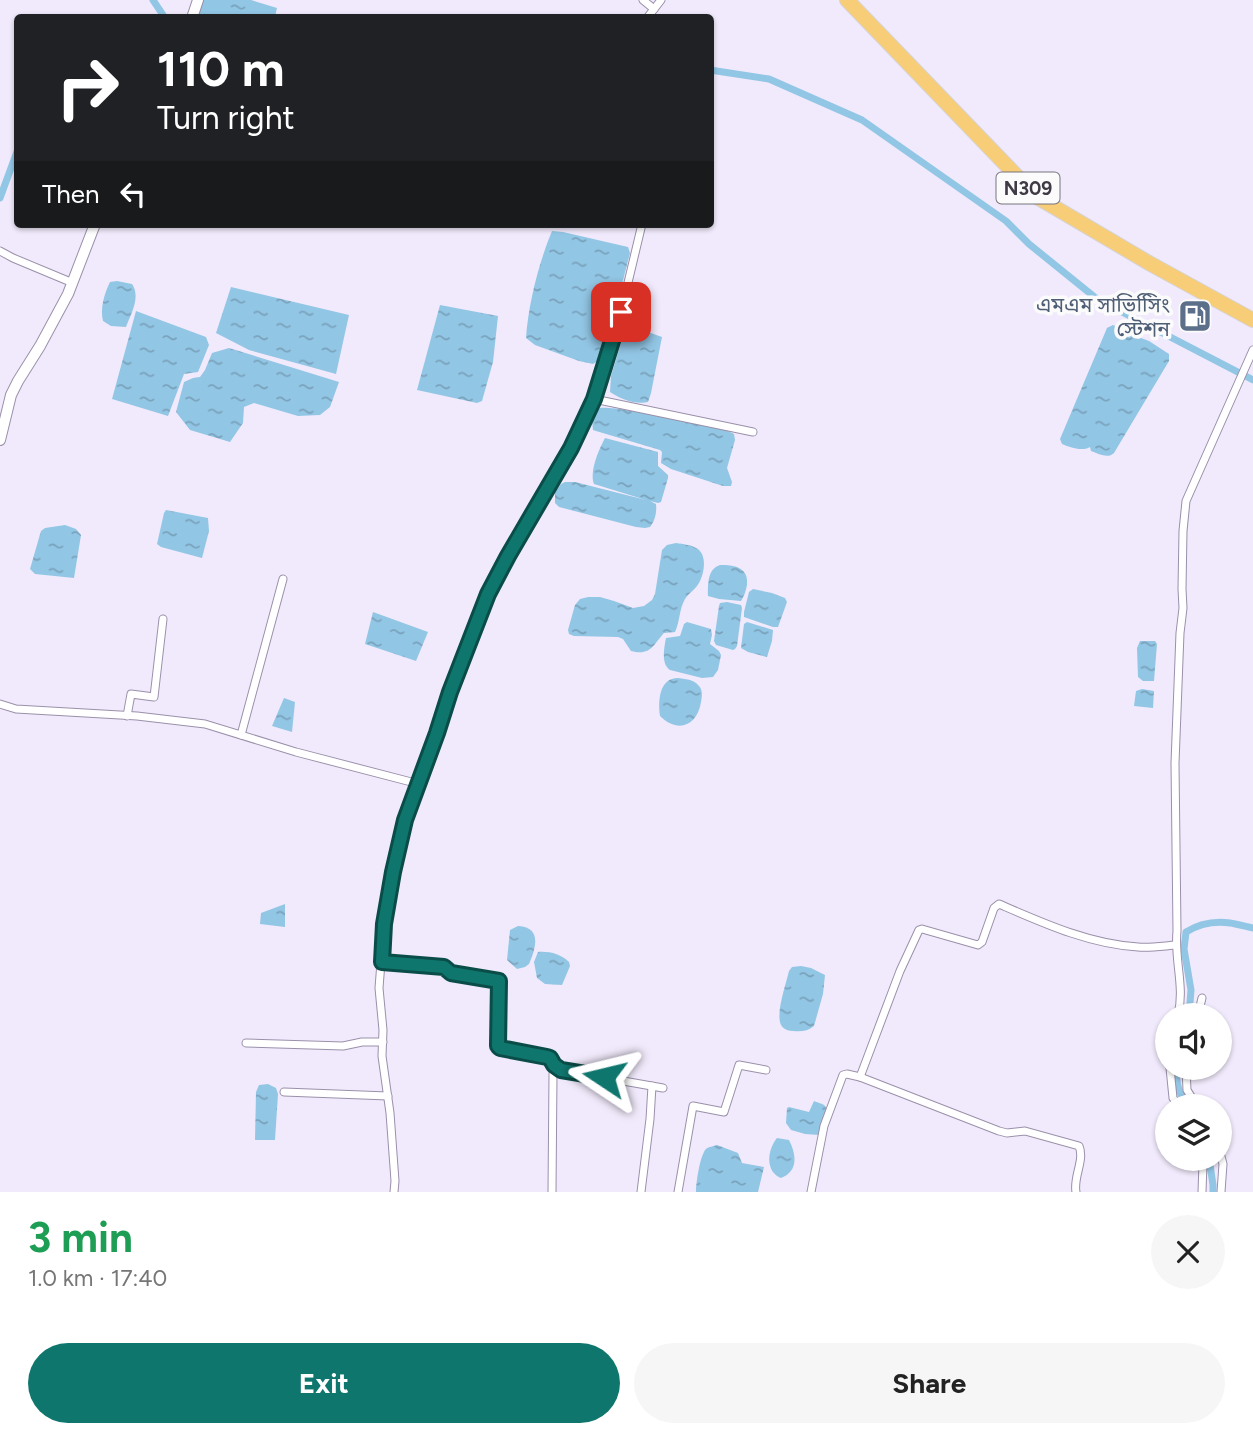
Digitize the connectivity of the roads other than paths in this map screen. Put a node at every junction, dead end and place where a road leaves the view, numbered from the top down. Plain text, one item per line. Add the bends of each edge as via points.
1 (643, 0) edge
2 (661, 0) edge
3 (847, 0) edge
4 (654, 9) junction
5 (650, 14) edge
6 (93, 228) edge
7 (641, 228) edge
8 (0, 251) edge
9 (73, 282) junction
10 (1253, 320) edge
11 (1253, 350) edge
12 (594, 399) junction
13 (752, 432) dead end
14 (0, 440) edge
15 (283, 579) dead end
16 (163, 619) dead end
17 (0, 704) edge
18 (127, 716) junction
19 (241, 735) junction
20 (419, 784) junction
21 (1176, 945) junction
22 (382, 962) junction
23 (1202, 998) dead end
24 (1180, 1003) edge
25 (1201, 1003) edge
26 (383, 1042) junction
27 (246, 1043) dead end
28 (554, 1065) junction
29 (766, 1070) dead end
30 (860, 1077) junction
31 (652, 1086) junction
32 (663, 1087) dead end
33 (284, 1092) dead end
34 (388, 1096) junction
35 (1203, 1171) edge
36 (1223, 1171) edge
37 (394, 1192) edge
38 (552, 1192) edge
39 (641, 1192) edge
40 (678, 1192) edge
41 (811, 1192) edge
42 (1076, 1192) edge
43 (1202, 1192) edge
44 (1222, 1192) edge

1 - 4 street
2 - 4 street
3 - 10 highway, N309 via 1037,197
4 - 5 street
6 - 9 street
7 - 12 street
8 - 9 street
9 - 14 street via 11,395
11 - 21 street via 1186,501 1175,763
12 - 13 street
12 - 20 street via 488,594
15 - 19 street
16 - 18 street via 154,697 131,694
17 - 18 street
18 - 19 street via 205,724
19 - 20 street
20 - 22 street via 393,872
21 - 24 street
21 - 30 street via 1139,947 1075,935 999,904 978,945 919,930
22 - 26 street
22 - 28 street via 444,967 451,973 499,981 498,1046 550,1058
23 - 25 street
26 - 27 street via 343,1046
26 - 34 street
28 - 31 street
28 - 38 street
29 - 40 street via 739,1065 724,1112 692,1106
30 - 41 street via 844,1075 824,1126
30 - 42 street via 1007,1133 1025,1131 1079,1146
31 - 32 street
31 - 39 street
33 - 34 street
34 - 37 street
35 - 43 street
36 - 44 street

